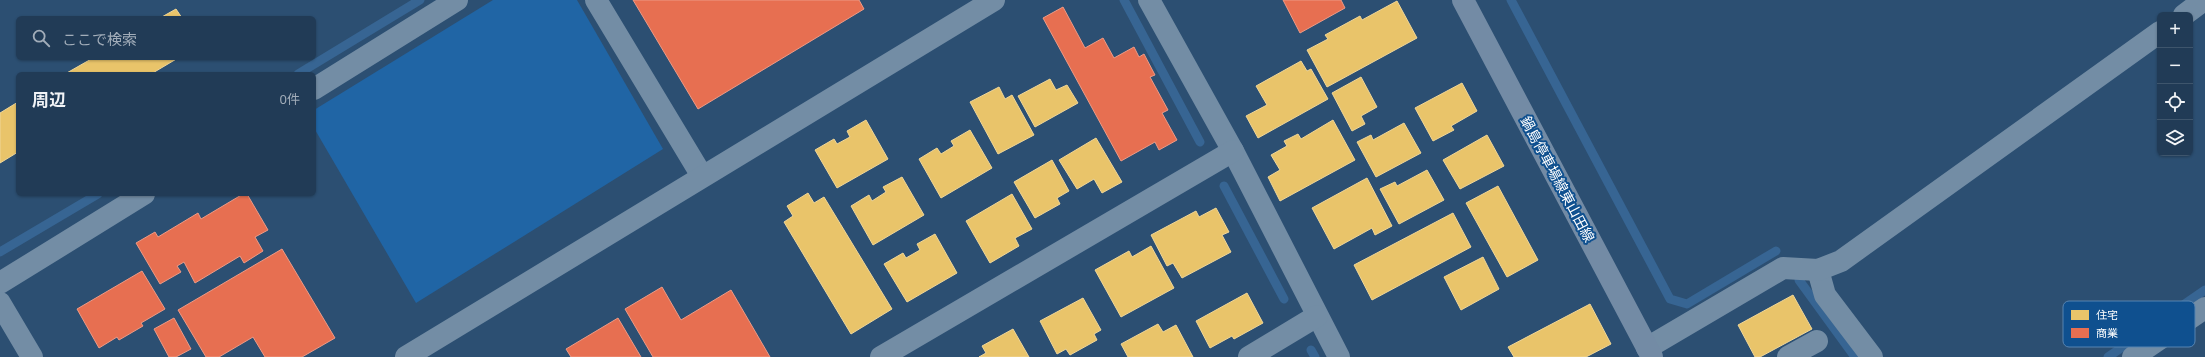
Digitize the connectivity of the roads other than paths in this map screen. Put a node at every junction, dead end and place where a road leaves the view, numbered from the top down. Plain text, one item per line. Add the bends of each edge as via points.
1 (457, 0) edge
2 (596, 0) edge
3 (994, 0) edge
4 (1149, 0) edge
5 (1463, 0) edge
6 (2204, 0) edge
7 (2188, 12) edge
8 (2157, 34) edge
9 (316, 88) edge
10 (1233, 151) junction
11 (702, 176) junction
12 (141, 196) edge
13 (1818, 270) junction
14 (0, 283) edge
15 (0, 302) edge
16 (2205, 308) edge
17 (2195, 315) edge
18 (1317, 316) junction
19 (1817, 341) dead end
20 (2148, 347) edge
21 (1650, 352) edge
22 (32, 357) edge
23 (406, 357) edge
24 (881, 357) edge
25 (1250, 357) edge
26 (1339, 357) edge
27 (1788, 357) edge
28 (1872, 357) edge
29 (2133, 357) edge

1 - 9 street
2 - 11 street
3 - 11 street
4 - 10 street
5 - 21 main road, 鍋島停車場線東山田線
6 - 7 street
8 - 13 street via 1841,261
10 - 18 street
10 - 24 street
11 - 23 street
12 - 14 street
13 - 21 street via 1783,268
13 - 28 street via 1825,295
15 - 22 street
16 - 17 street
18 - 25 street
18 - 26 street
19 - 27 street
20 - 29 street

